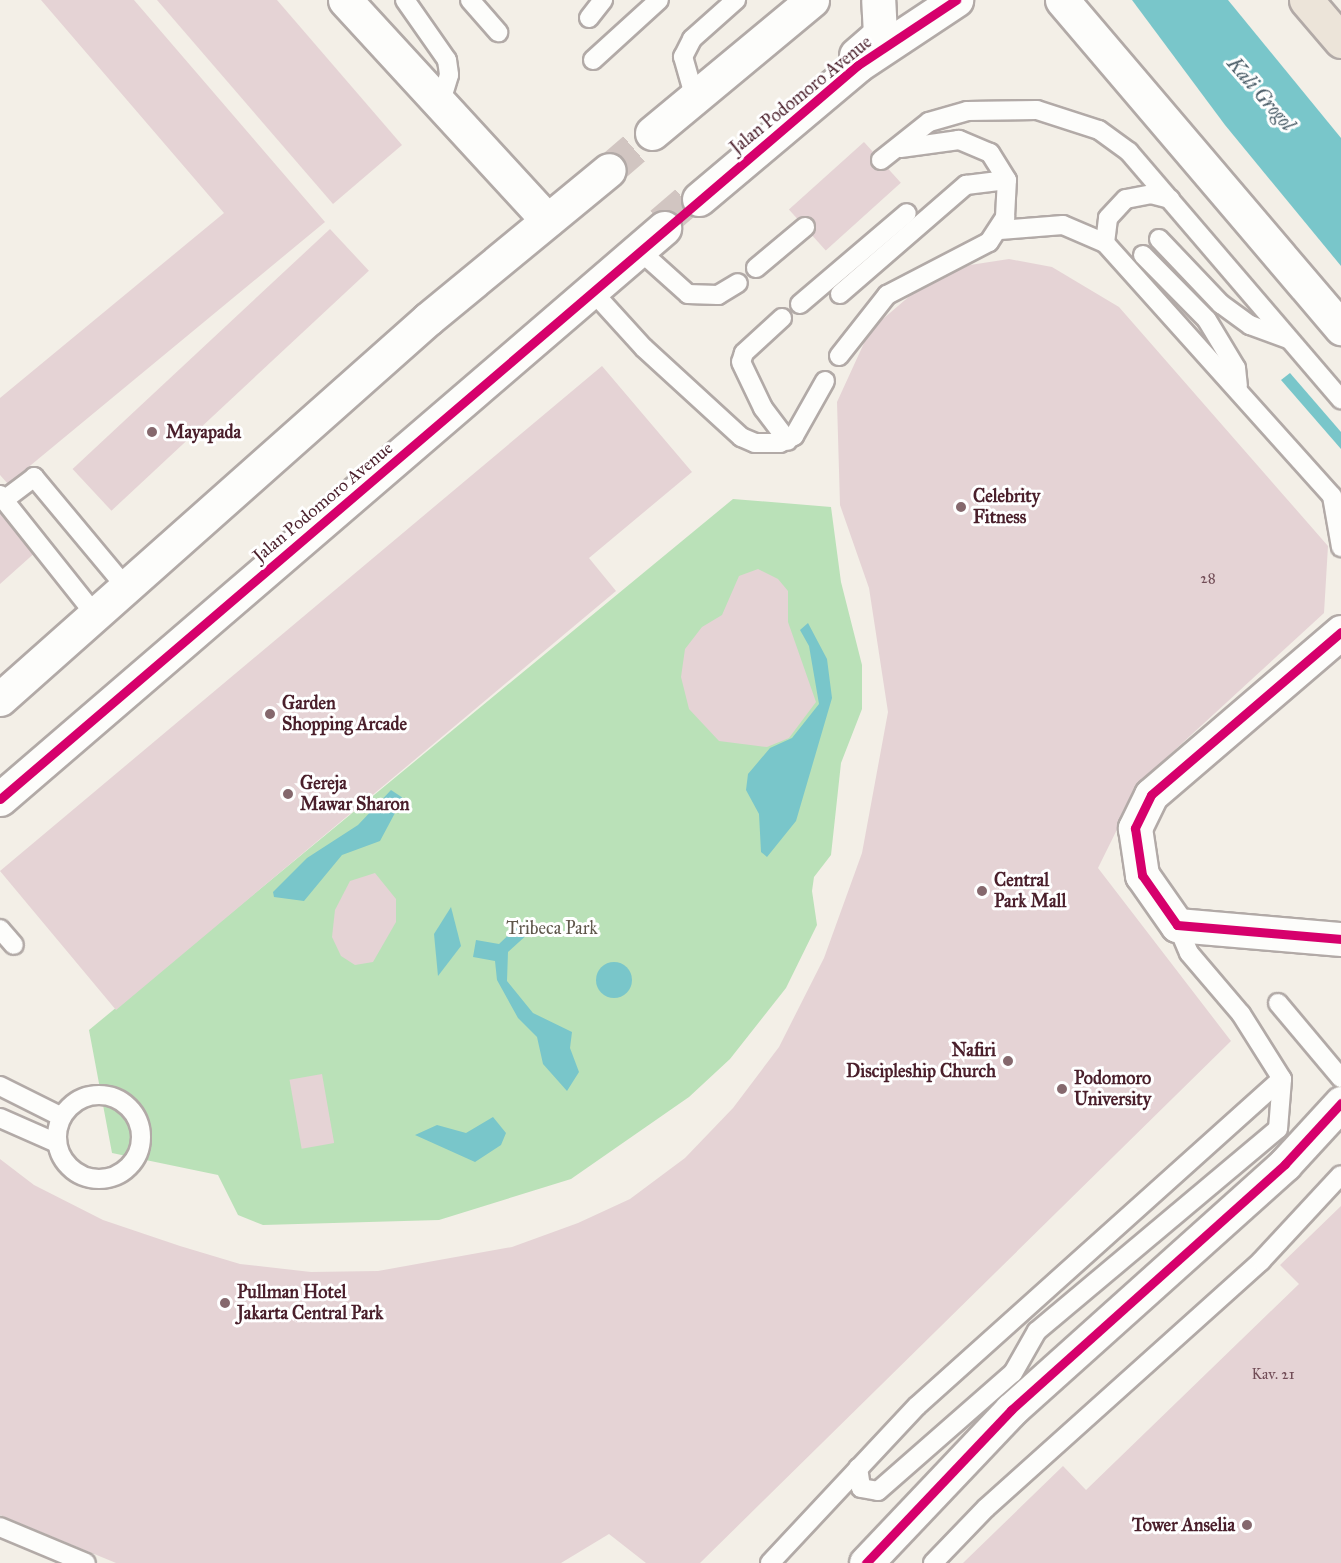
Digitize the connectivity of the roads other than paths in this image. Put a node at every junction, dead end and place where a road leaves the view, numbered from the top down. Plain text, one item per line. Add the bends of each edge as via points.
1 (345, 0) edge
2 (405, 0) edge
3 (470, 0) edge
4 (603, 0) edge
5 (658, 0) edge
6 (736, 0) edge
7 (812, 0) edge
8 (878, 0) edge
9 (956, 0) edge
10 (1062, 0) edge
11 (1306, 0) edge
12 (589, 18) dead end
13 (498, 32) dead end
14 (1341, 41) edge
15 (593, 60) dead end
16 (694, 95) junction
17 (441, 102) junction
18 (652, 133) tunnel mouth
19 (609, 170) tunnel mouth
20 (1007, 180) junction
21 (1170, 199) junction
22 (907, 213) dead end
23 (547, 220) junction
24 (805, 227) dead end
25 (1000, 230) junction
26 (1160, 239) dead end
27 (1105, 243) junction
28 (639, 250) junction
29 (1143, 255) dead end
30 (756, 268) dead end
31 (738, 283) dead end
32 (840, 294) dead end
33 (583, 301) junction
34 (800, 304) dead end
35 (782, 318) dead end
36 (1341, 328) edge
37 (1292, 341) junction
38 (839, 356) dead end
39 (825, 381) dead end
40 (1238, 386) junction
41 (1341, 399) edge
42 (788, 441) junction
43 (2, 497) edge
44 (1337, 498) edge
45 (1341, 547) edge
46 (124, 585) junction
47 (93, 612) junction
48 (1341, 632) edge
49 (0, 699) edge
50 (0, 799) edge
51 (1177, 925) junction
52 (0, 929) edge
53 (1341, 939) edge
54 (14, 945) dead end
55 (1278, 1003) dead end
56 (1341, 1078) edge
57 (1282, 1079) junction
58 (0, 1086) edge
59 (1341, 1102) edge
60 (62, 1117) junction
61 (0, 1118) edge
62 (57, 1143) junction
63 (1341, 1175) edge
64 (1003, 1331) junction
65 (1032, 1339) junction
66 (858, 1468) junction
67 (0, 1527) edge
68 (86, 1563) edge
69 (770, 1563) edge
70 (866, 1563) edge
71 (933, 1563) edge

1 - 17 street
2 - 17 lane via 447,60 449,75
3 - 13 lane
4 - 12 lane
5 - 15 lane
6 - 16 lane via 692,39 683,57
7 - 16 street
8 - 9 street, Jalan Podomoro Avenue via 880,34 698,196 858,65
10 - 36 street
11 - 14 highway
16 - 18 street
17 - 23 street
19 - 23 street
20 - 21 lane via 990,153 959,140 917,142 886,156 939,119 967,111 1036,110 1099,130 1129,152
20 - 25 lane
20 - 32 lane via 966,185
21 - 27 lane via 1145,194 1126,199 1108,218
21 - 37 lane
22 - 34 lane
23 - 46 street
24 - 30 lane
25 - 27 lane via 1063,225
25 - 38 lane via 989,242 887,295
26 - 37 lane via 1221,304 1250,325
27 - 40 lane
28 - 31 lane via 675,288 688,294 718,295
28 - 33 street, Jalan Podomoro Avenue
28 - 33 street, Jalan Podomoro Avenue via 662,225 598,275
29 - 40 lane via 1207,320 1236,368
33 - 42 lane via 644,348 741,437 763,444
33 - 50 street, Jalan Podomoro Avenue
35 - 42 lane via 744,352 741,362 763,408
37 - 41 lane
39 - 42 lane via 809,416
40 - 44 lane
43 - 46 lane via 34,477
43 - 47 lane
44 - 45 lane
46 - 47 street
47 - 49 street
48 - 51 street via 1142,808 1135,828 1142,875
51 - 53 street
51 - 57 lane via 1189,953 1241,1014
52 - 54 lane
55 - 56 lane
57 - 64 lane
57 - 65 lane via 1278,1129
58 - 60 lane
59 - 70 street via 1285,1164 1011,1410
60 - 62 lane
60 - 62 lane via 82,1098 111,1096 134,1112 142,1140 130,1166 107,1178 80,1175 69,1167
61 - 62 lane
63 - 71 lane via 1261,1261 986,1508
64 - 65 lane
64 - 66 lane
65 - 66 lane via 1013,1373 890,1482 868,1492 856,1483
66 - 69 lane
67 - 68 lane

